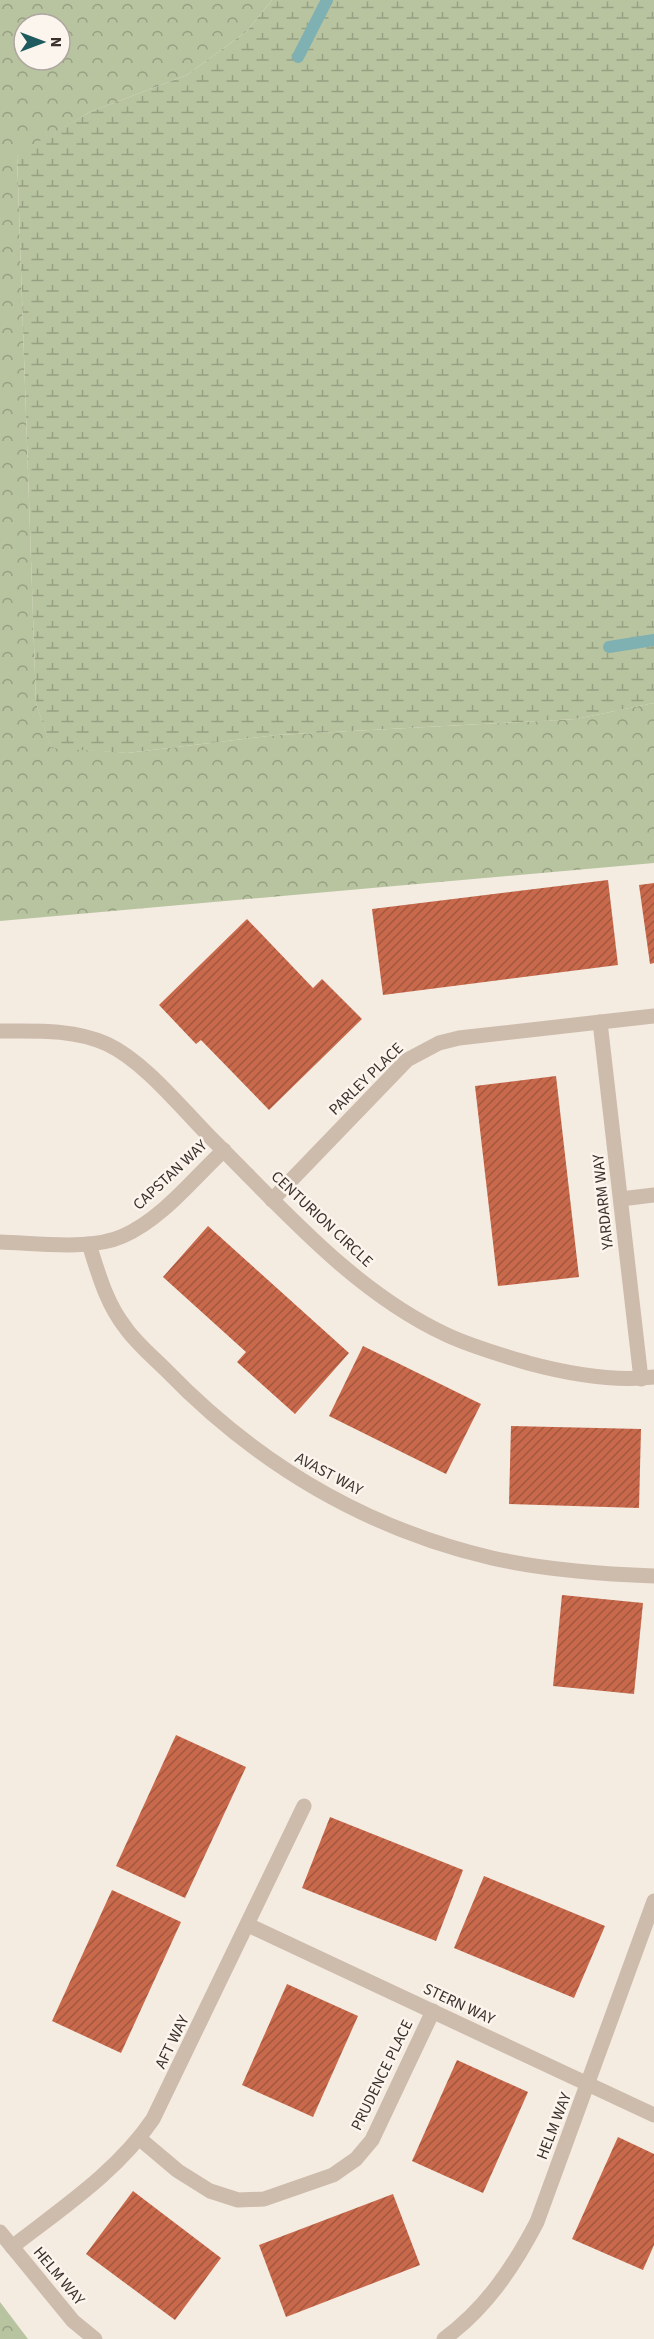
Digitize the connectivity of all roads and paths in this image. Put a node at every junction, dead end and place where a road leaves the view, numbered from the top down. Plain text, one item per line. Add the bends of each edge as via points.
1 (654, 1016) edge
2 (600, 1022) junction
3 (0, 1031) edge
4 (224, 1150) junction
5 (654, 1195) edge
6 (621, 1198) junction
7 (272, 1200) junction
8 (0, 1242) edge
9 (89, 1244) junction
10 (647, 1378) edge
11 (654, 1576) edge
12 (304, 1806) dead end
13 (654, 1901) edge
14 (248, 1925) junction
15 (433, 2011) junction
16 (589, 2085) junction
17 (654, 2115) edge
18 (140, 2139) junction
19 (0, 2232) edge
20 (12, 2247) junction
21 (95, 2339) edge
22 (444, 2339) edge

1 - 2 street, PARLEY PLACE
2 - 6 street, YARDARM WAY
2 - 7 street, PARLEY PLACE via 459,1038 423,1050 406,1060
3 - 4 street, CENTURION CIRCLE via 79,1034 108,1045 136,1064
4 - 7 street, CENTURION CIRCLE
4 - 9 street, CAPSTAN WAY via 148,1222 122,1237
5 - 6 street
6 - 10 street, YARDARM WAY
7 - 10 street, CENTURION CIRCLE via 374,1291 446,1335 545,1367 591,1376
8 - 9 street, CAPSTAN WAY
9 - 11 street, AVAST WAY via 104,1289 124,1327 236,1436 308,1485 380,1520 491,1558 585,1573
12 - 14 street, AFT WAY
13 - 16 street, HELM WAY
14 - 15 street, STERN WAY
14 - 18 street, AFT WAY via 165,2098
15 - 16 street, STERN WAY
15 - 18 street, PRUDENCE PLACE via 372,2140 356,2159 333,2175 264,2199 238,2200 210,2191 178,2171
16 - 17 street, STERN WAY
16 - 22 street, HELM WAY via 537,2222 518,2259 497,2290
18 - 20 street, AFT WAY via 103,2176
19 - 20 street, HELM WAY
20 - 21 street, HELM WAY via 73,2321

